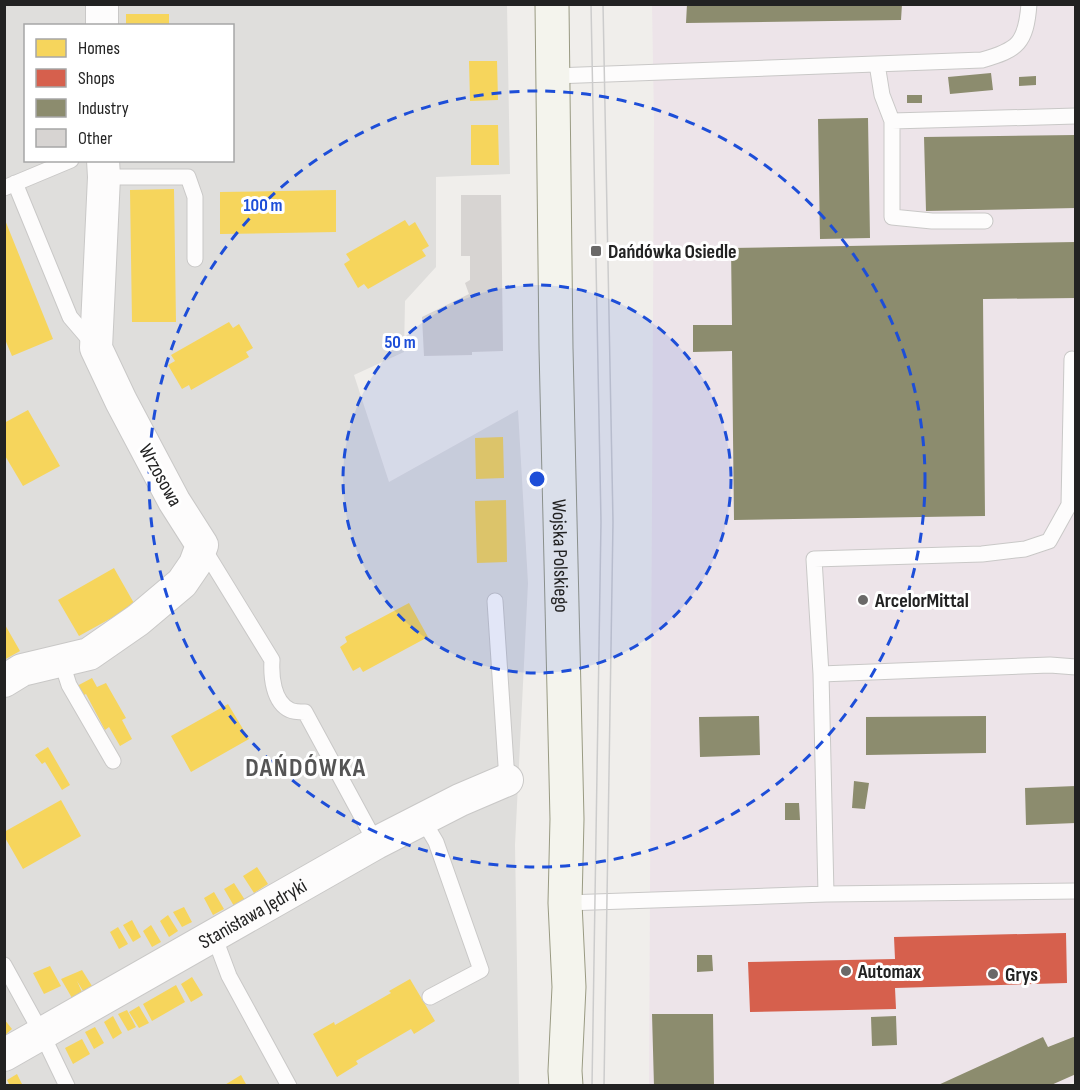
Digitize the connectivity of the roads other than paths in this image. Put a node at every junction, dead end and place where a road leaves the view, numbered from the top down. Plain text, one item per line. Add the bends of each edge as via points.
1 (102, 4) edge
2 (552, 4) edge
3 (1029, 4) edge
4 (102, 24) edge
5 (877, 64) junction
6 (554, 76) junction
7 (1076, 116) edge
8 (892, 121) junction
9 (66, 162) edge
10 (103, 169) edge
11 (10, 185) edge
12 (985, 221) dead end
13 (195, 259) dead end
14 (96, 348) junction
15 (1072, 359) dead end
16 (202, 545) junction
17 (495, 601) dead end
18 (61, 660) junction
19 (1076, 667) edge
20 (821, 674) junction
21 (4, 681) edge
22 (113, 761) dead end
23 (507, 780) joint
24 (423, 820) junction
25 (376, 843) junction
26 (1076, 891) edge
27 (826, 894) junction
28 (566, 903) junction
29 (214, 936) junction
30 (4, 965) edge
31 (430, 997) dead end
32 (42, 1034) junction
33 (4, 1055) edge
34 (562, 1081) edge
35 (67, 1086) edge
36 (289, 1086) edge

1 - 4 street
2 - 6 main road, Wojska Polskiego
3 - 5 lane via 1028,23 1021,40 1008,53 982,60
5 - 6 lane
5 - 8 lane via 882,95
6 - 28 main road, Wojska Polskiego
7 - 8 lane
8 - 12 lane via 892,217
9 - 11 lane
10 - 13 lane via 188,177 195,197
10 - 14 street, Wrzosowa
11 - 14 lane via 70,317
14 - 16 street, Wrzosowa via 174,501
15 - 20 lane via 1069,505 1049,541 1025,549 982,554 814,559
16 - 18 street via 182,583 153,608 89,654
16 - 25 lane via 272,660 271,676 280,702 291,710 305,712
17 - 23 lane
18 - 21 street via 22,670
18 - 22 lane via 69,685
19 - 20 lane via 1050,664
20 - 27 lane
23 - 24 street, Stanisława Jędryki
24 - 25 street, Stanisława Jędryki
24 - 31 lane via 436,842 481,969
25 - 29 street, Stanisława Jędryki
26 - 27 lane
27 - 28 lane
28 - 34 main road, Wojska Polskiego via 569,987
29 - 32 street, Stanisława Jędryki
29 - 36 lane via 229,976
30 - 32 lane
32 - 33 street, Stanisława Jędryki
32 - 35 lane

